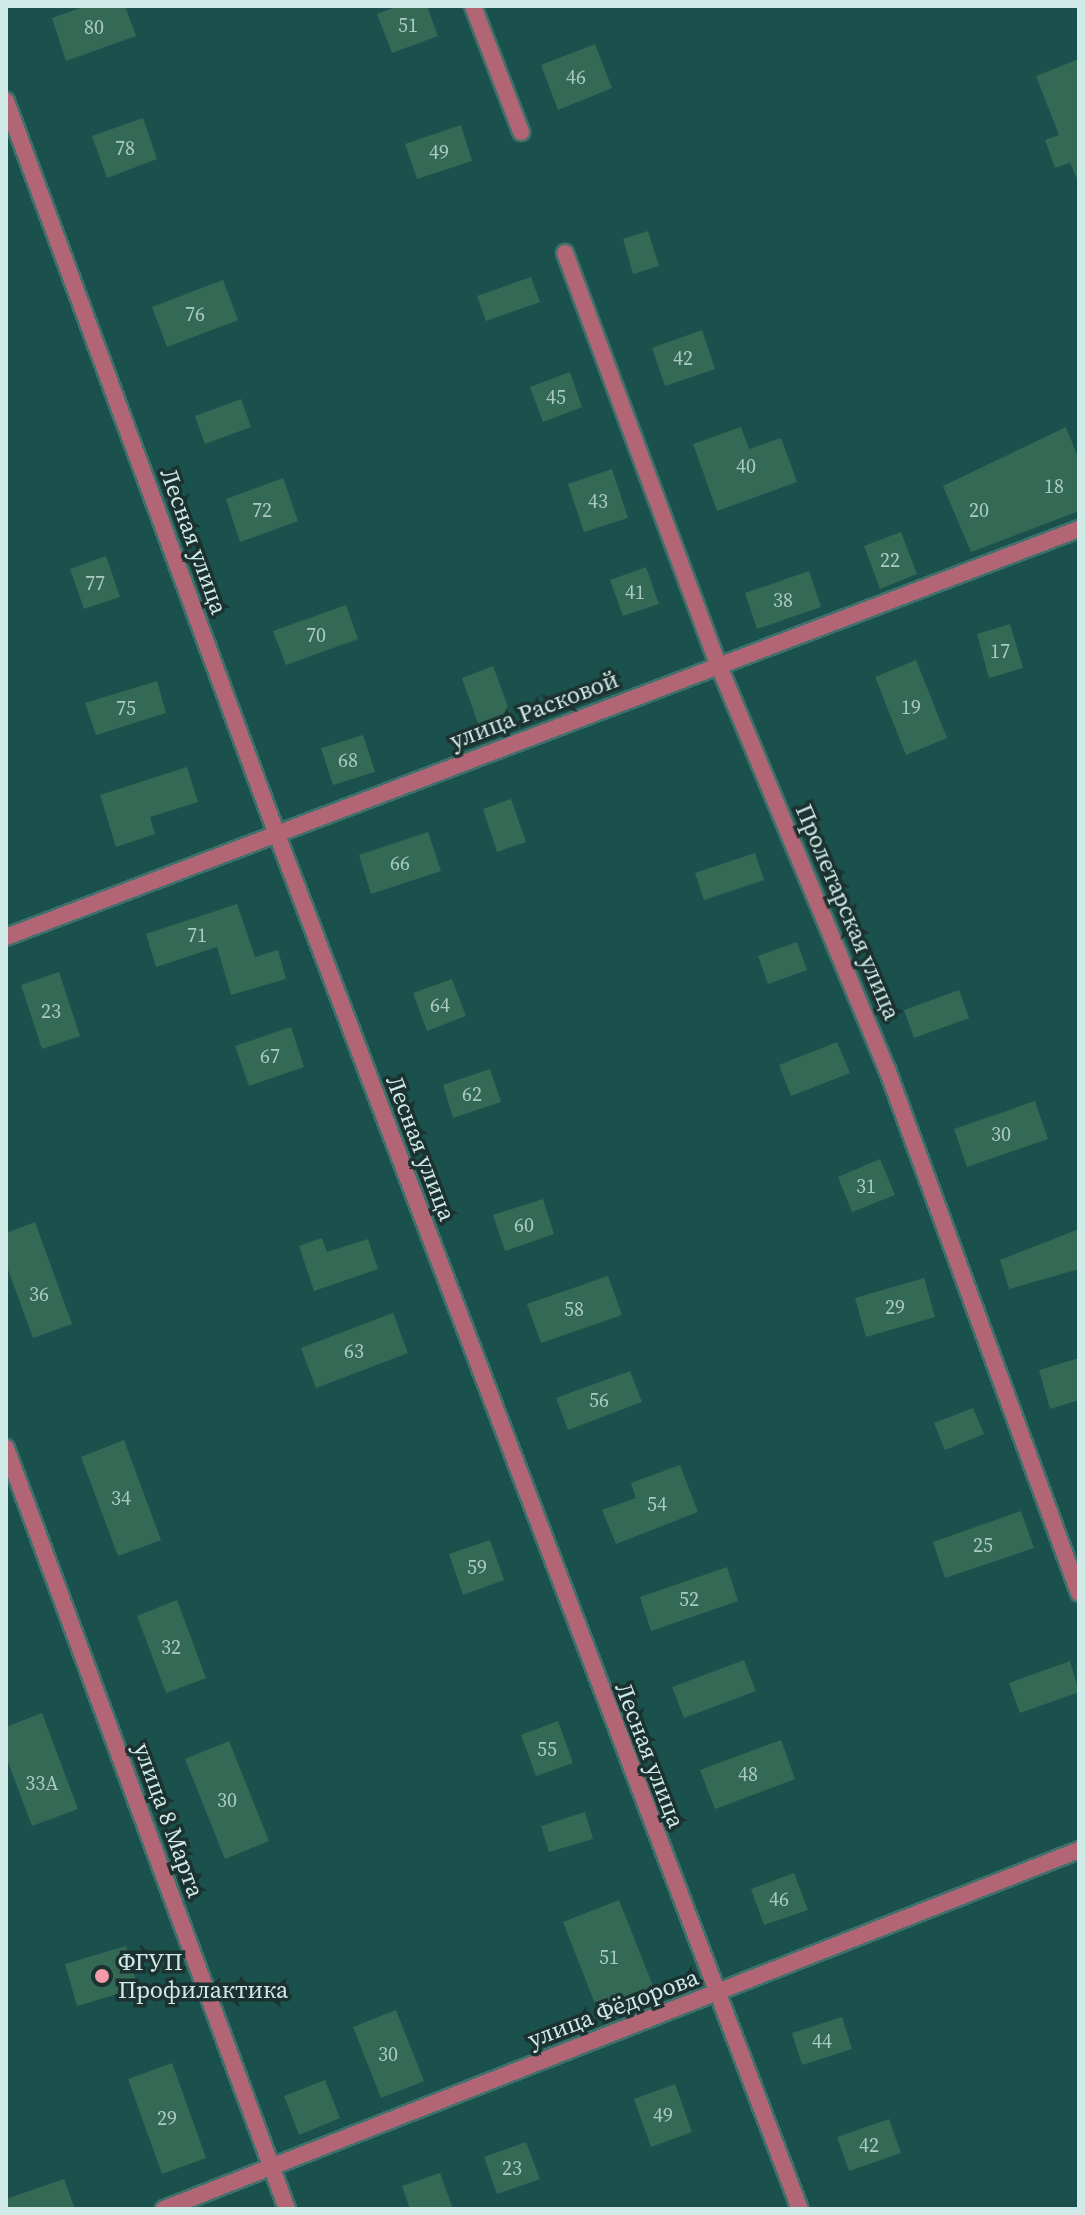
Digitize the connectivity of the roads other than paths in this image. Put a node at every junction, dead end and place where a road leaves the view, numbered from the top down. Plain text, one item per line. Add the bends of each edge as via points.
1 (473, 6) edge
2 (6, 101) edge
3 (521, 132) dead end
4 (565, 253) dead end
5 (1079, 529) edge
6 (719, 666) junction
7 (276, 832) junction
8 (6, 937) edge
9 (6, 1448) edge
10 (1079, 1593) edge
11 (1079, 1850) edge
12 (715, 1994) junction
13 (272, 2168) junction
14 (164, 2209) edge
15 (287, 2209) edge
16 (800, 2209) edge

1 - 3 street
2 - 7 street, Лесная улица
4 - 6 street, Пролетарская улица
5 - 6 street, улица Расковой
6 - 7 street, улица Расковой
6 - 10 street, Пролетарская улица via 887,1069
7 - 8 street, улица Расковой
7 - 12 street, Лесная улица
9 - 13 street, улица 8 Марта
11 - 12 street, улица Фёдорова
12 - 13 street, улица Фёдорова
12 - 16 street, Лесная улица
13 - 14 street, улица Фёдорова
13 - 15 street, улица 8 Марта

